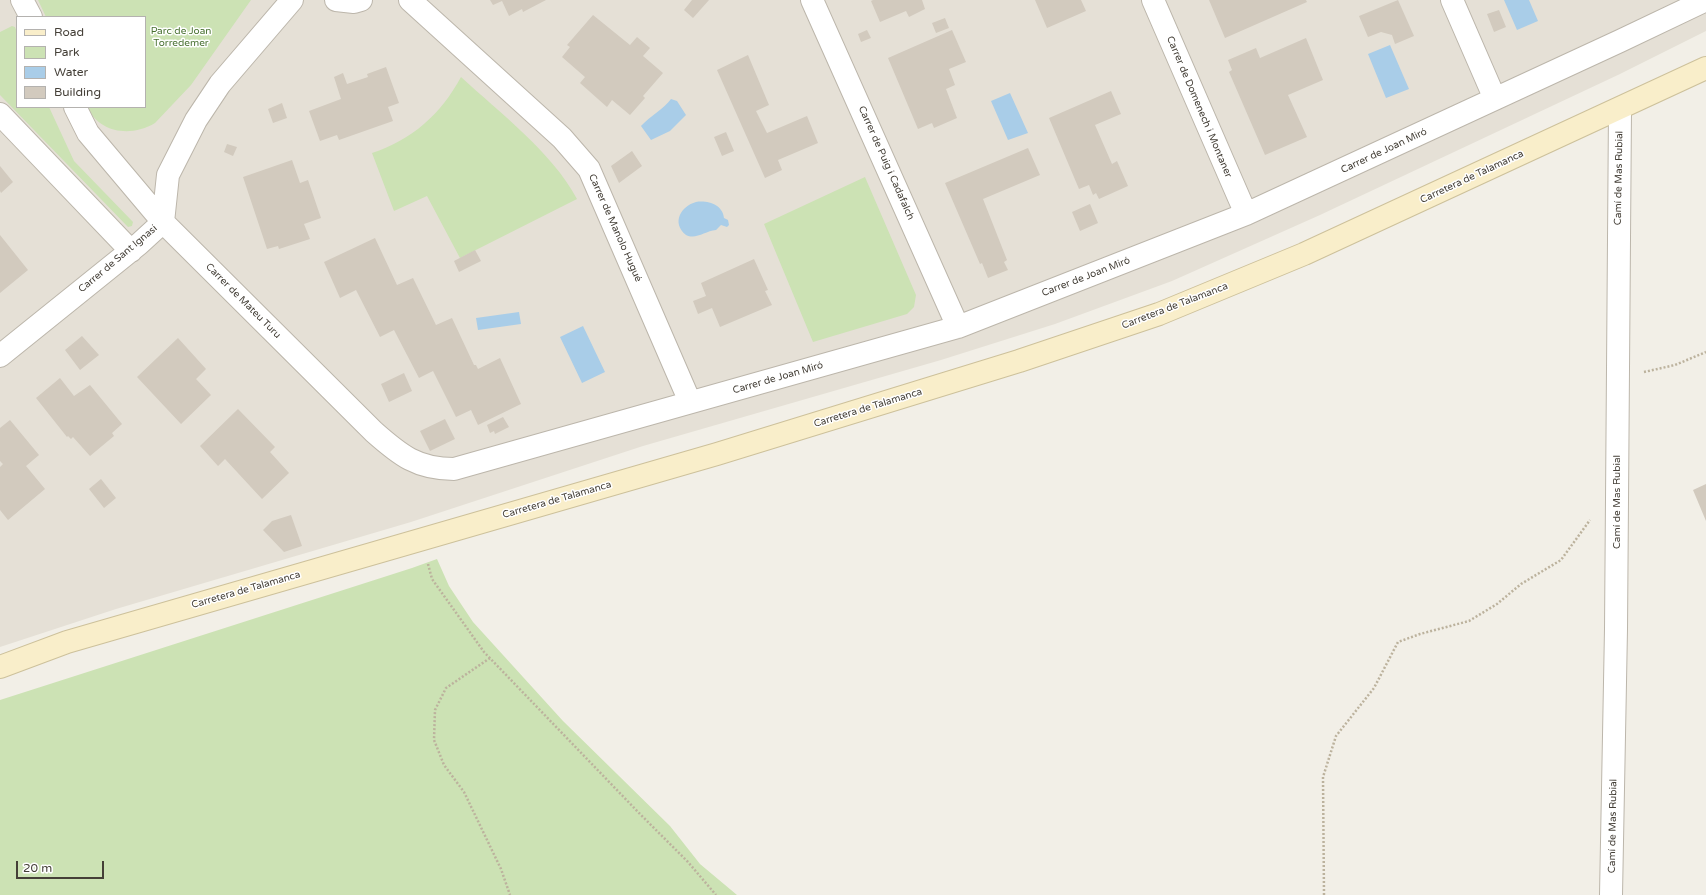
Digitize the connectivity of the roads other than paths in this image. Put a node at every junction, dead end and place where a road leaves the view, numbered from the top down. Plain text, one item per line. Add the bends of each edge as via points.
1 (22, 0) edge
2 (292, 0) edge
3 (336, 0) edge
4 (361, 0) edge
5 (410, 0) edge
6 (812, 0) edge
7 (1153, 0) edge
8 (1452, 0) edge
9 (1706, 0) edge
10 (30, 16) edge
11 (1706, 68) edge
12 (1495, 99) junction
13 (76, 108) edge
14 (1620, 109) junction
15 (0, 114) edge
16 (1246, 214) junction
17 (163, 222) junction
18 (131, 251) junction
19 (958, 327) junction
20 (0, 356) edge
21 (690, 402) junction
22 (435, 469) joint
23 (0, 667) edge
24 (1611, 895) edge

1 - 10 street
2 - 17 street, Carrer de Sant Ignasi via 220,84 196,120 168,175
3 - 4 street
5 - 21 street, Carrer de Manolo Hugué via 562,138 589,169
6 - 19 street, Carrer de Puig i Cadafalch
7 - 16 street, Carrer de Domenech i Montaner
8 - 12 street
9 - 12 street, Carrer de Joan Miró
11 - 14 street, Carretera de Talamanca
12 - 16 street, Carrer de Joan Miró
13 - 17 street, Carrer de Mateu Turu via 88,133
14 - 23 street, Carretera de Talamanca via 1304,254 1159,314 1019,361 717,454 67,642
14 - 24 street, Camí de Mas Rubial
15 - 18 street
16 - 19 street, Carrer de Joan Miró
17 - 18 street, Carrer de Sant Ignasi
17 - 22 street, Carrer de Mateu Turu via 374,432 399,454
18 - 20 street, Carrer de Sant Ignasi
19 - 21 street, Carrer de Joan Miró
21 - 22 street, Carrer de Joan Miró via 454,469

